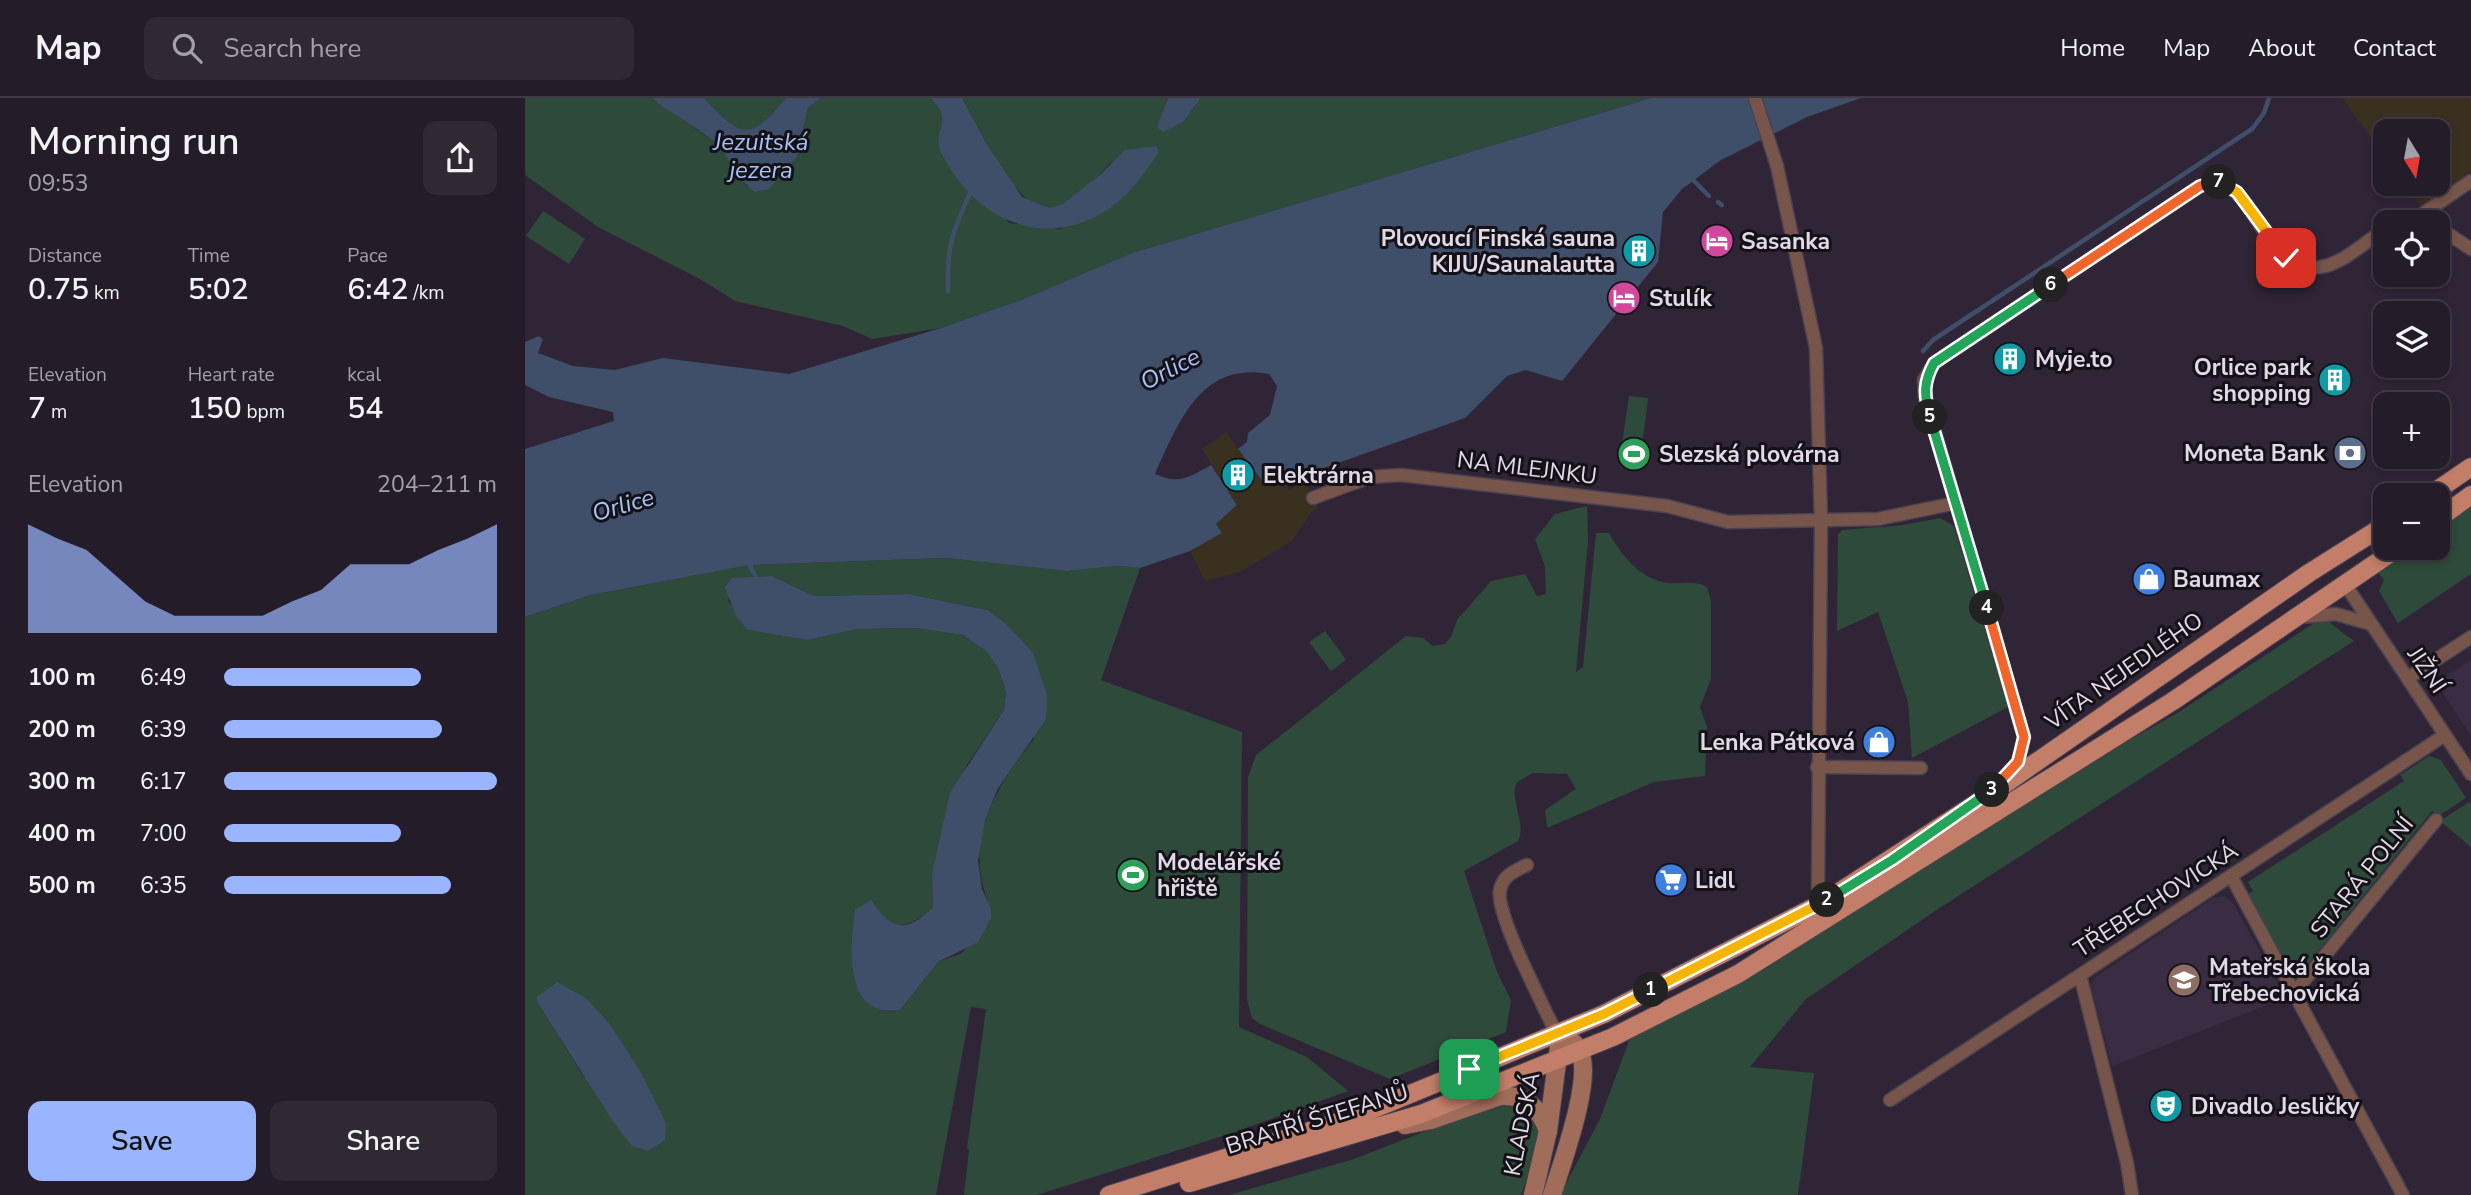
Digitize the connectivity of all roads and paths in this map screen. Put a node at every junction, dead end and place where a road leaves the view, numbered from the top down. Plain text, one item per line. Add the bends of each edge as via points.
1 (1755, 98) edge
2 (2471, 181) edge
3 (2437, 210) edge
4 (2450, 235) edge
5 (2373, 237) edge
6 (2471, 249) edge
7 (2471, 467) edge
8 (2448, 483) edge
9 (2471, 495) edge
10 (1313, 498) dead end
11 (1956, 503) junction
12 (2450, 510) edge
13 (1821, 520) junction
14 (2373, 533) edge
15 (2381, 560) edge
16 (2345, 584) junction
17 (2294, 619) junction
18 (2371, 624) junction
19 (2471, 637) edge
20 (2408, 678) junction
21 (2445, 735) junction
22 (1817, 767) junction
23 (1921, 768) dead end
24 (2471, 774) edge
25 (1986, 797) junction
26 (2436, 820) dead end
27 (1527, 865) dead end
28 (2231, 876) junction
29 (1818, 888) dead end
30 (2080, 975) junction
31 (2294, 993) junction
32 (1556, 1033) junction
33 (1613, 1037) joint
34 (1580, 1051) junction
35 (1559, 1059) junction
36 (1890, 1100) dead end
37 (1380, 1127) junction
38 (1548, 1131) junction
39 (1554, 1192) edge
40 (1109, 1195) edge
41 (1149, 1195) edge
42 (1533, 1195) edge
43 (2132, 1195) edge
44 (2403, 1195) edge

1 - 13 street via 1777,166 1816,348
2 - 3 street
4 - 6 street
5 - 11 street via 2335,262 2302,266 2286,258 2231,186 2212,181 2200,186 1934,363 1924,380 1925,398
7 - 8 main road
9 - 12 main road
10 - 13 street, NA MLEJNKU via 1370,477 1401,475 1667,506 1728,522
11 - 13 street, NA MLEJNKU via 1878,519
11 - 25 street via 2024,737 2013,769
13 - 22 street
14 - 25 main road, VÍTA NEJEDLÉHO
15 - 16 main road, VÍTA NEJEDLÉHO
16 - 17 main road, VÍTA NEJEDLÉHO
16 - 18 street, JIŽNÍ
17 - 18 street via 2336,614
17 - 33 main road, VÍTA NEJEDLÉHO via 1799,939
18 - 20 street, JIŽNÍ
19 - 20 street
20 - 21 street, JIŽNÍ
21 - 24 street, JIŽNÍ
21 - 28 street, TŘEBECHOVICKÁ
22 - 23 street
22 - 29 street
25 - 32 main road, VÍTA NEJEDLÉHO via 1822,903 1604,1014
26 - 31 street, STARÁ POLNÍ
27 - 32 street via 1505,879 1500,901
28 - 30 street, TŘEBECHOVICKÁ
28 - 31 street
30 - 36 street, TŘEBECHOVICKÁ
30 - 43 street
31 - 44 street
32 - 34 main road
32 - 35 main road, KLADSKÁ
32 - 40 main road, BRATŘÍ ŠTEFANŮ via 1357,1116
33 - 34 main road, BRATŘÍ ŠTEFANŮ
34 - 35 main road, BRATŘÍ ŠTEFANŮ
34 - 39 main road, KLADSKÁ via 1583,1080
35 - 37 main road, BRATŘÍ ŠTEFANŮ
35 - 38 main road, KLADSKÁ
37 - 38 main road via 1431,1120 1506,1096 1530,1104
37 - 41 main road, BRATŘÍ ŠTEFANŮ
38 - 42 main road, KLADSKÁ

